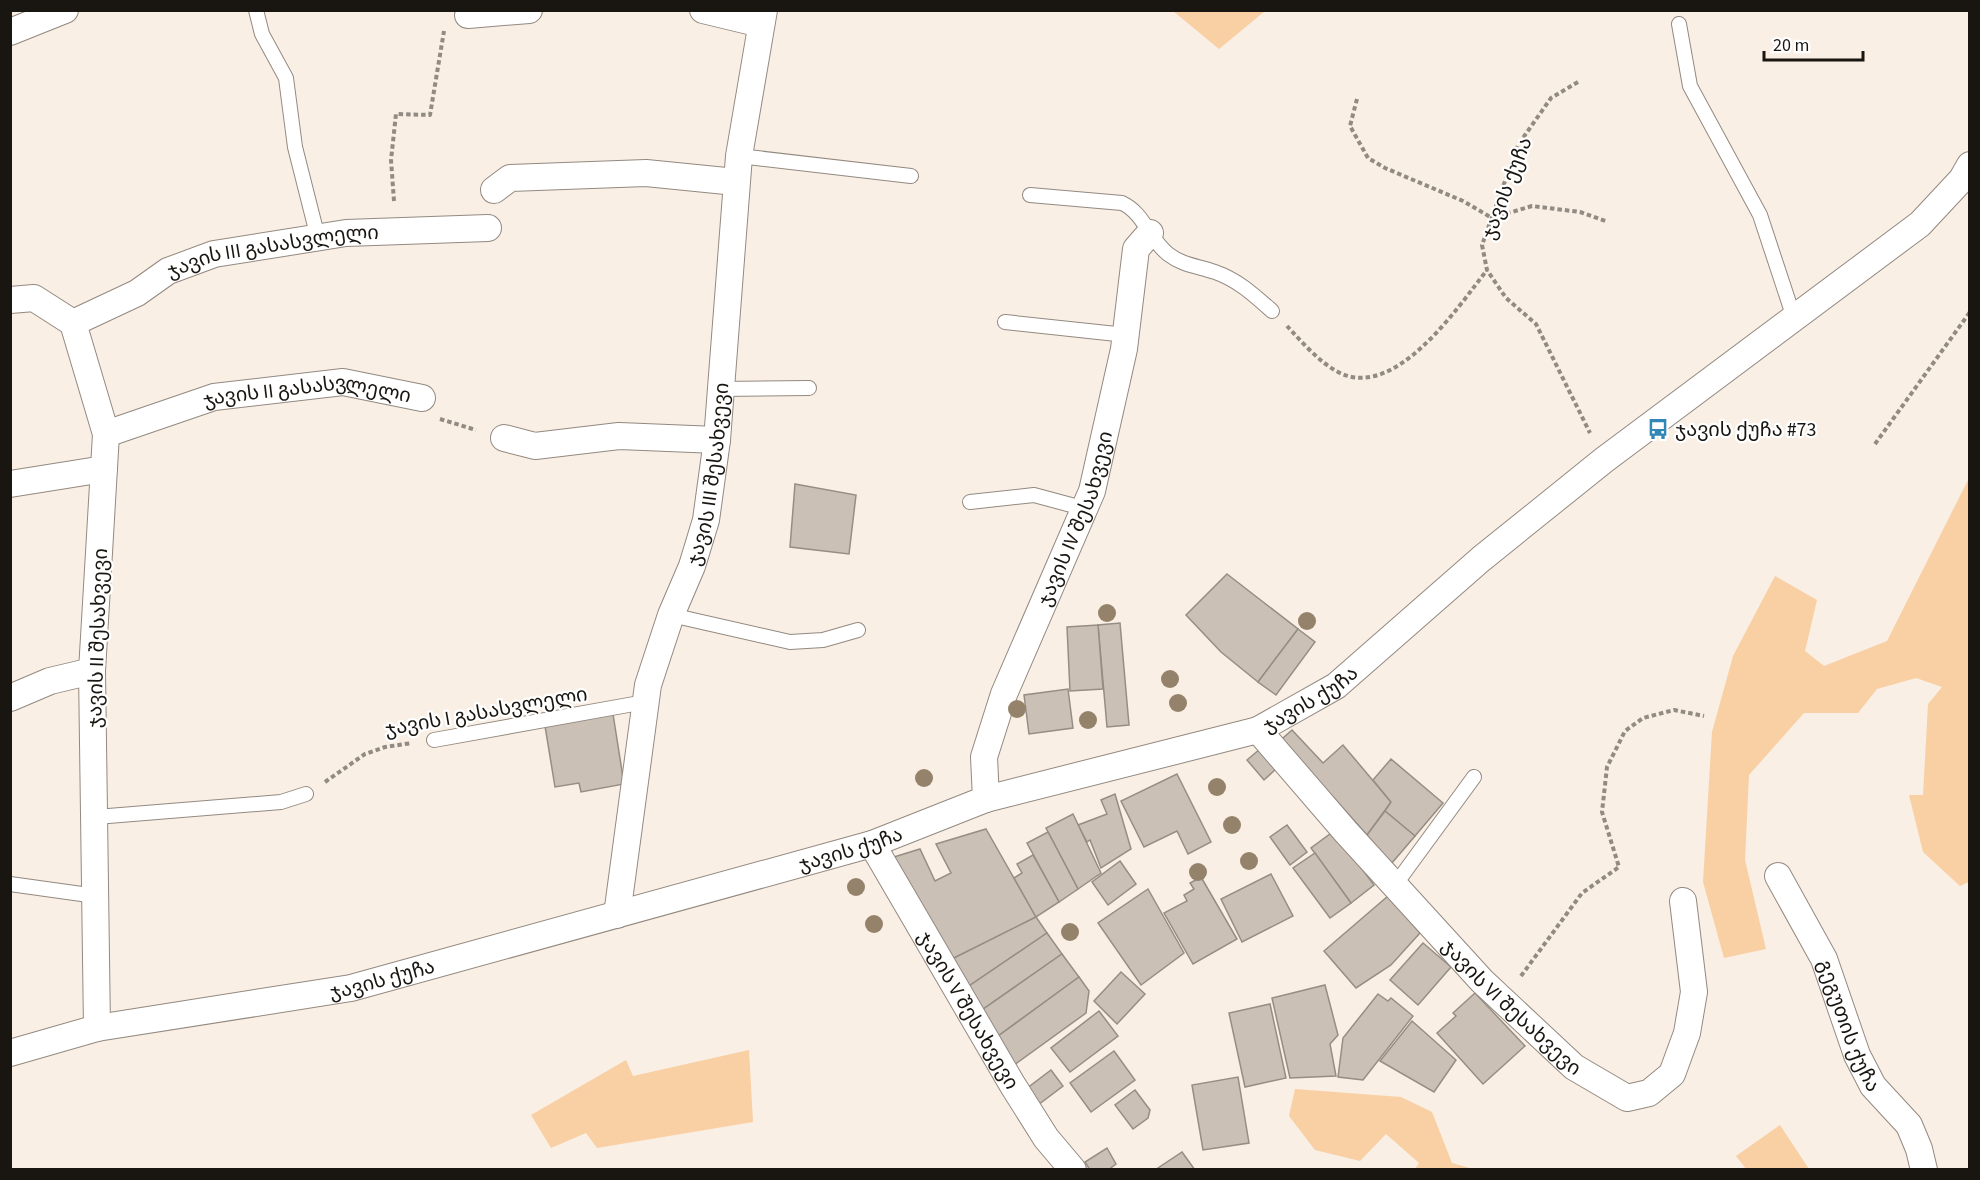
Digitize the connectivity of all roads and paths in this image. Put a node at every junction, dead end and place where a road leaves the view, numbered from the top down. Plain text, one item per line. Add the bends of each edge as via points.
1 (64, 10) edge
2 (256, 10) edge
3 (529, 10) edge
4 (703, 10) edge
5 (468, 15) joint
6 (762, 17) edge
7 (1679, 24) dead end
8 (10, 32) edge
9 (1578, 82) dead end
10 (1357, 99) dead end
11 (739, 156) junction
12 (1970, 165) edge
13 (911, 176) dead end
14 (736, 182) junction
15 (494, 190) dead end
16 (1030, 195) dead end
17 (1492, 218) junction
18 (1608, 222) dead end
19 (488, 228) dead end
20 (395, 232) junction
21 (1150, 233) junction
22 (318, 238) junction
23 (1487, 270) junction
24 (10, 300) edge
25 (1272, 311) joint
26 (1970, 312) edge
27 (1794, 318) junction
28 (1005, 322) dead end
29 (73, 323) junction
30 (1126, 335) junction
31 (809, 388) dead end
32 (720, 389) junction
33 (422, 398) joint
34 (106, 434) junction
35 (504, 438) joint
36 (717, 440) junction
37 (1875, 444) dead end
38 (1604, 460) junction
39 (104, 469) junction
40 (10, 484) edge
41 (970, 502) dead end
42 (1086, 509) junction
43 (671, 615) junction
44 (858, 630) dead end
45 (92, 671) junction
46 (10, 698) edge
47 (645, 702) junction
48 (1704, 716) dead end
49 (1258, 730) junction
50 (434, 740) joint
51 (1474, 777) dead end
52 (306, 794) joint
53 (986, 799) junction
54 (96, 817) junction
55 (872, 844) junction
56 (1778, 876) dead end
57 (10, 884) edge
58 (1395, 885) junction
59 (96, 896) junction
60 (1683, 901) dead end
61 (618, 915) junction
62 (1503, 1001) junction
63 (97, 1028) junction
64 (10, 1053) edge
65 (1073, 1170) edge
66 (1924, 1170) edge

1 - 8 street
2 - 22 lane via 262,34 286,78 295,147
3 - 5 street
4 - 6 street, ჯავის III შესახვევი
5 - 20 path via 450,21 444,31 430,115 396,114 391,160
6 - 11 street, ჯავის III შესახვევი
7 - 27 lane via 1690,86 1760,215
9 - 17 path, ჯავის ქუჩა via 1551,98 1518,145
10 - 17 path via 1350,126 1368,158
11 - 13 lane
11 - 14 street, ჯავის III შესახვევი
12 - 27 street, ჯავის ქუჩა via 1920,224
14 - 15 street via 646,172 510,178
14 - 32 street, ჯავის III შესახვევი
16 - 21 lane via 1122,203 1132,208
17 - 18 path via 1532,206 1580,212
17 - 23 path, ჯავის ქუჩა via 1482,244
19 - 20 street, ჯავის III გასასვლელი
20 - 22 street, ჯავის III გასასვლელი
21 - 25 lane via 1165,252 1180,262 1247,287
21 - 30 street, ჯავის IV შესახვევი via 1136,249
22 - 29 street, ჯავის III გასასვლელი via 214,254 168,271 137,292
23 - 25 path via 1420,349 1389,373 1363,378 1340,373 1314,354
23 - 38 path, ჯავის ქუჩა via 1506,298 1536,324
24 - 29 street via 34,298
26 - 37 path
27 - 38 street, ჯავის ქუჩა
28 - 30 lane
29 - 34 street, ჯავის II შესახვევი
30 - 42 street, ჯავის IV შესახვევი
31 - 32 lane
32 - 36 street, ჯავის III შესახვევი
33 - 34 street, ჯავის II გასასვლელი via 342,382 214,397
33 - 35 path, ჯავის II გასასვლელი via 441,420
34 - 39 street, ჯავის II შესახვევი
35 - 36 street via 535,446 619,436
36 - 43 street, ჯავის III შესახვევი via 706,520
38 - 49 street, ჯავის ქუჩა via 1481,559 1336,686
39 - 40 street
39 - 45 street, ჯავის II შესახვევი
41 - 42 lane via 1034,495
42 - 53 street, ჯავის IV შესახვევი via 1004,694 984,757
43 - 44 lane via 790,642 824,640
43 - 47 street, ჯავის III შესახვევი
45 - 46 street via 50,681
45 - 54 street, ჯავის II შესახვევი
47 - 50 lane, ჯავის I გასასვლელი
47 - 61 street, ჯავის III შესახვევი
48 - 62 path via 1674,710 1643,718 1625,731 1607,766 1602,812 1619,867 1568,908
49 - 53 street, ჯავის ქუჩა
49 - 58 street, ჯავის VI შესახვევი
50 - 52 path, ჯავის I გასასვლელი via 365,754
51 - 58 lane
52 - 54 lane via 281,802
53 - 55 street, ჯავის ქუჩა
54 - 59 street, ჯავის II შესახვევი
55 - 61 street, ჯავის ქუჩა
55 - 65 street, ჯავის V შესახვევი via 1012,1084 1046,1138
56 - 66 street, გეგუთის ქუჩა via 1824,959 1857,1055 1873,1086 1909,1125
57 - 59 lane
58 - 62 street, ჯავის VI შესახვევი
59 - 63 street, ჯავის II შესახვევი
60 - 62 street, ჯავის VI შესახვევი via 1694,992 1687,1033 1672,1074 1649,1093 1627,1098 1574,1067
61 - 63 street, ჯავის ქუჩა via 351,988
63 - 64 street, ჯავის ქუჩა

